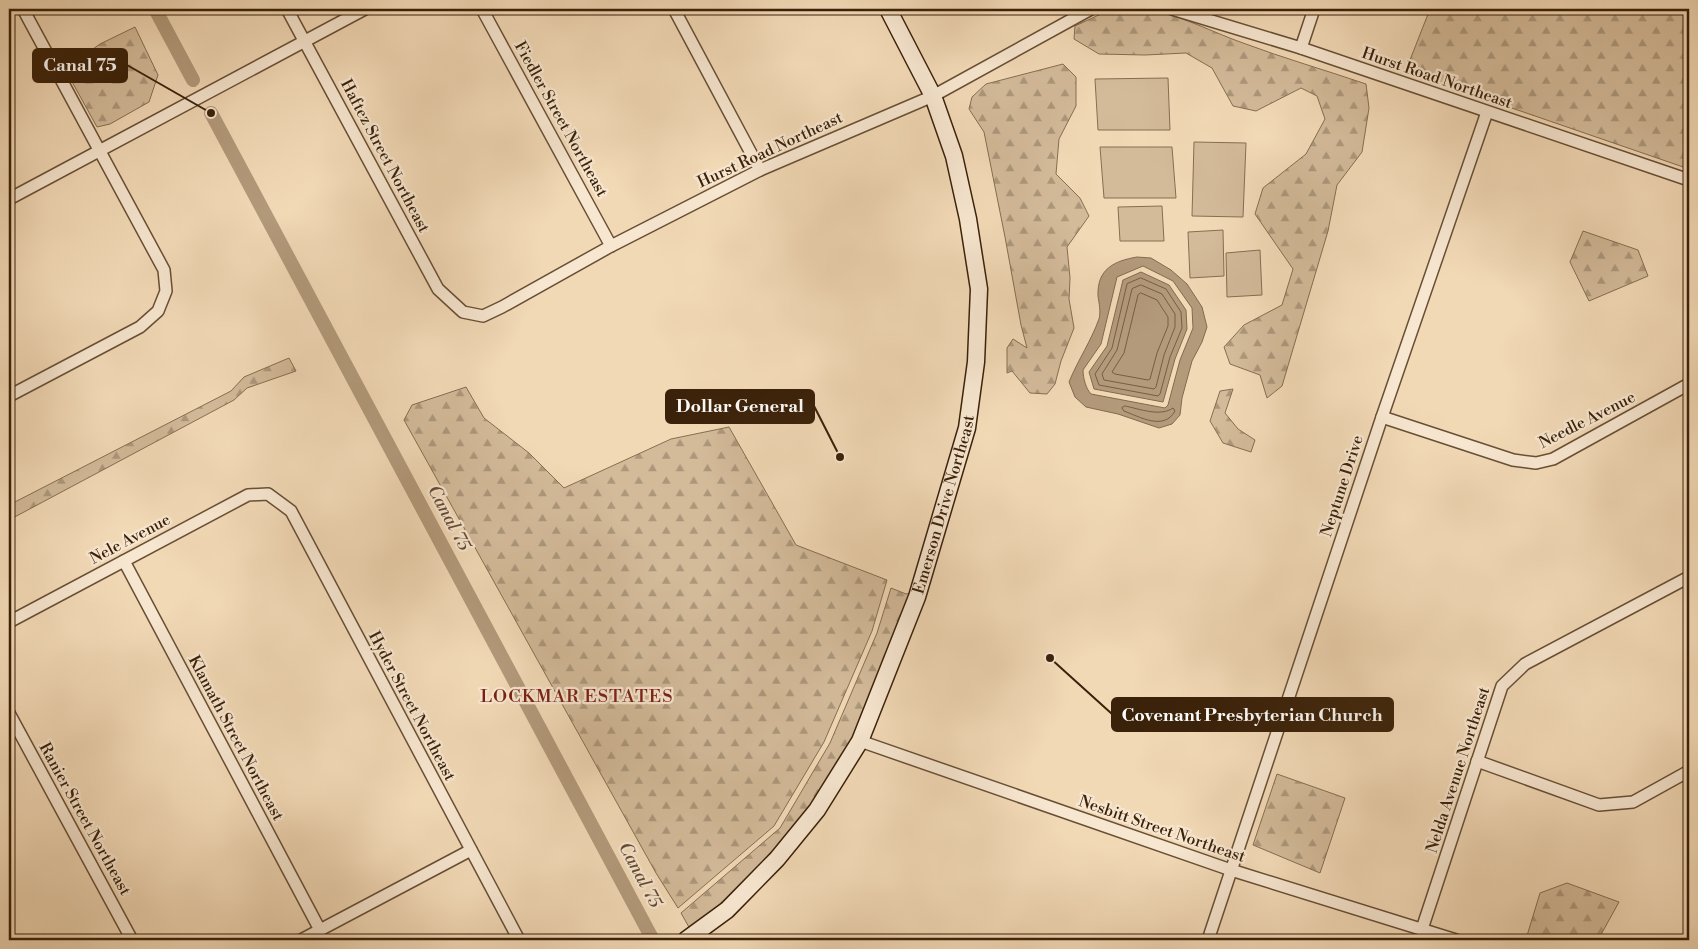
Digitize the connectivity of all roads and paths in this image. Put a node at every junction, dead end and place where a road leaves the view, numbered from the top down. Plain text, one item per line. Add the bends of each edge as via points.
1 (23, 9) edge
2 (287, 9) edge
3 (365, 9) edge
4 (482, 9) edge
5 (674, 9) edge
6 (888, 9) edge
7 (1091, 9) edge
8 (1172, 9) edge
9 (1314, 9) edge
10 (305, 41) junction
11 (1301, 48) junction
12 (933, 96) junction
13 (1487, 112) junction
14 (99, 151) junction
15 (760, 170) junction
16 (1689, 180) edge
17 (9, 199) edge
18 (611, 246) junction
19 (463, 312) joint
20 (1689, 384) edge
21 (9, 396) edge
22 (1382, 417) junction
23 (268, 494) joint
24 (124, 561) junction
25 (1689, 577) edge
26 (9, 622) edge
27 (9, 713) edge
28 (860, 741) junction
29 (1477, 762) junction
30 (1689, 770) edge
31 (471, 850) junction
32 (1231, 870) junction
33 (1422, 928) junction
34 (320, 930) junction
35 (132, 940) edge
36 (301, 940) edge
37 (519, 940) edge
38 (686, 940) edge
39 (1208, 940) edge
40 (1456, 940) edge

1 - 14 street
2 - 10 street, Haftez Street Northeast
3 - 10 street
4 - 18 street, Fiedler Street Northeast
5 - 15 street
6 - 12 street, Emerson Drive Northeast
7 - 12 street, Hurst Road Northeast
8 - 11 street, Hurst Road Northeast
9 - 11 street
10 - 14 street
10 - 19 street, Haftez Street Northeast via 438,289
11 - 13 street, Hurst Road Northeast
12 - 15 street, Hurst Road Northeast
12 - 28 street, Emerson Drive Northeast via 954,156 968,219 979,289 976,362 967,428 917,597
13 - 16 street, Hurst Road Northeast
13 - 22 street, Neptune Drive
14 - 17 street
14 - 21 street via 164,270 166,291 158,311 140,327
15 - 18 street, Hurst Road Northeast
18 - 19 street, Hurst Road Northeast via 483,316
20 - 22 street, Needle Avenue via 1553,458 1536,463 1513,460
22 - 32 street, Neptune Drive
23 - 24 street, Nele Avenue via 248,495
23 - 31 street, Hyder Street Northeast via 291,511
24 - 26 street, Nele Avenue
24 - 34 street, Klamath Street Northeast
25 - 29 street, Nelda Avenue Northeast via 1525,664 1502,686
27 - 35 street, Ranier Street Northeast
28 - 32 street, Nesbitt Street Northeast
28 - 38 street, Emerson Drive Northeast via 817,810 777,859 726,910
29 - 30 street via 1600,805 1633,802
29 - 33 street, Nelda Avenue Northeast
31 - 34 street
31 - 37 street, Hyder Street Northeast
32 - 33 street, Nesbitt Street Northeast
32 - 39 street, Neptune Drive
33 - 40 street, Nesbitt Street Northeast
34 - 36 street

